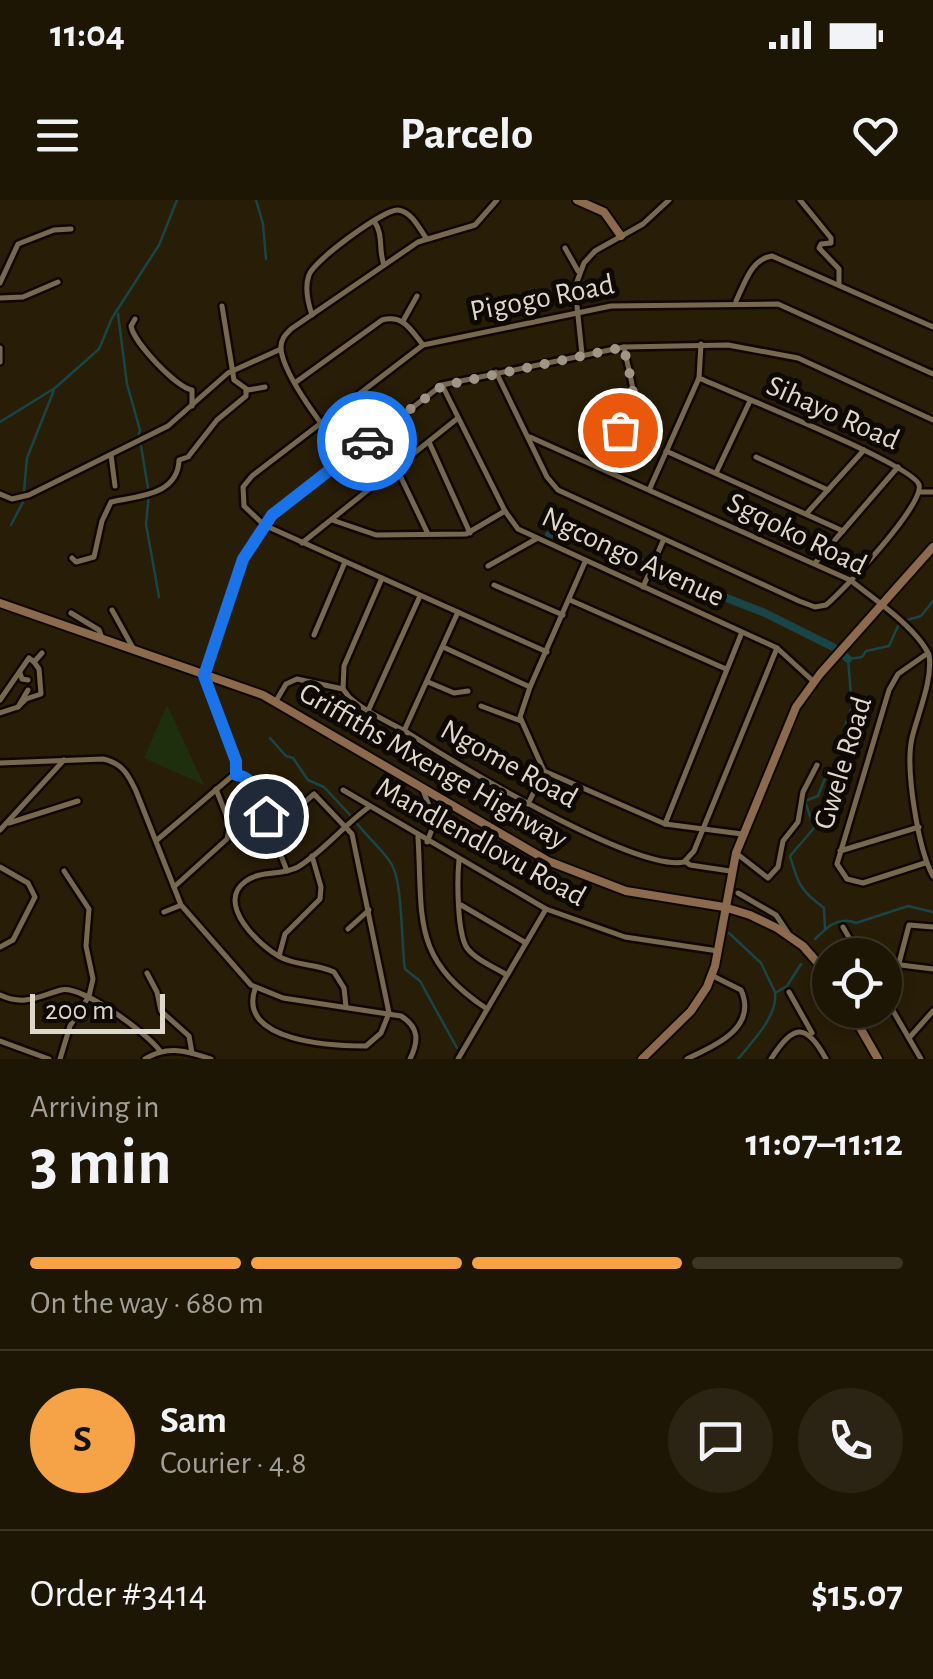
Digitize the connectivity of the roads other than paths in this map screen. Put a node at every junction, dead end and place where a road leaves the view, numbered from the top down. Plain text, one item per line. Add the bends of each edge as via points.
1 (498, 200) edge
2 (577, 200) edge
3 (669, 200) edge
4 (800, 200) edge
5 (374, 221) junction
6 (71, 230) dead end
7 (621, 236) junction
8 (426, 238) junction
9 (565, 248) dead end
10 (384, 265) junction
11 (579, 272) junction
12 (58, 282) dead end
13 (0, 283) edge
14 (839, 284) junction
15 (417, 296) dead end
16 (0, 298) edge
17 (736, 302) junction
18 (222, 306) dead end
19 (577, 314) junction
20 (312, 315) junction
21 (135, 319) dead end
22 (402, 321) junction
23 (933, 327) edge
24 (423, 344) junction
25 (700, 344) junction
26 (624, 347) junction
27 (0, 348) edge
28 (281, 349) junction
29 (582, 354) junction
30 (0, 362) edge
31 (230, 371) junction
32 (496, 372) junction
33 (933, 374) edge
34 (699, 378) junction
35 (296, 382) junction
36 (442, 386) junction
37 (264, 387) dead end
38 (246, 389) junction
39 (750, 401) junction
40 (192, 406) junction
41 (458, 418) junction
42 (933, 420) edge
43 (320, 424) junction
44 (528, 436) junction
45 (592, 436) dead end
46 (429, 442) junction
47 (864, 450) junction
48 (666, 451) junction
49 (111, 455) junction
50 (346, 456) junction
51 (756, 457) dead end
52 (898, 466) junction
53 (396, 467) junction
54 (716, 473) junction
55 (115, 486) dead end
56 (650, 488) junction
57 (828, 490) junction
58 (920, 492) junction
59 (933, 492) edge
60 (0, 494) edge
61 (505, 511) junction
62 (807, 513) junction
63 (332, 520) junction
64 (264, 525) junction
65 (842, 530) junction
66 (470, 533) junction
67 (428, 534) junction
68 (536, 539) junction
69 (663, 541) junction
70 (302, 543) junction
71 (933, 547) edge
72 (72, 558) dead end
73 (345, 562) junction
74 (586, 562) junction
75 (815, 563) junction
76 (488, 566) dead end
77 (382, 578) junction
78 (850, 580) junction
79 (494, 585) dead end
80 (643, 587) junction
81 (420, 596) junction
82 (570, 600) junction
83 (0, 603) edge
84 (882, 604) junction
85 (112, 610) dead end
86 (458, 612) junction
87 (71, 613) dead end
88 (563, 615) junction
89 (742, 632) junction
90 (314, 635) dead end
91 (102, 638) junction
92 (133, 648) junction
93 (443, 648) junction
94 (777, 648) junction
95 (546, 652) junction
96 (928, 652) junction
97 (42, 653) dead end
98 (34, 662) junction
99 (726, 669) junction
100 (20, 670) junction
101 (205, 673) junction
102 (28, 680) dead end
103 (428, 682) junction
104 (814, 682) junction
105 (530, 687) junction
106 (343, 689) junction
107 (28, 690) dead end
108 (468, 691) dead end
109 (0, 700) edge
110 (276, 701) junction
111 (482, 706) dead end
112 (18, 707) junction
113 (368, 712) junction
114 (0, 713) edge
115 (521, 721) junction
116 (404, 731) junction
117 (64, 760) junction
118 (0, 763) edge
119 (817, 765) dead end
120 (544, 771) junction
121 (236, 775) junction
122 (422, 787) junction
123 (216, 790) junction
124 (343, 790) dead end
125 (78, 800) dead end
126 (528, 804) junction
127 (299, 806) dead end
128 (369, 807) junction
129 (6, 824) junction
130 (665, 824) junction
131 (345, 826) junction
132 (918, 826) junction
133 (0, 830) edge
134 (703, 830) junction
135 (743, 834) junction
136 (418, 837) junction
137 (157, 840) junction
138 (426, 842) junction
139 (839, 852) junction
140 (736, 853) junction
141 (312, 855) junction
142 (458, 860) junction
143 (685, 860) junction
144 (926, 862) junction
145 (0, 867) edge
146 (64, 871) dead end
147 (287, 871) junction
148 (730, 871) junction
149 (933, 876) edge
150 (174, 887) junction
151 (738, 893) dead end
152 (181, 905) junction
153 (460, 905) junction
154 (724, 907) junction
155 (546, 909) junction
156 (369, 910) junction
157 (164, 912) dead end
158 (843, 927) dead end
159 (933, 927) edge
160 (348, 929) dead end
161 (789, 936) junction
162 (849, 938) edge
163 (526, 943) junction
164 (0, 947) edge
165 (718, 951) junction
166 (902, 951) edge
167 (279, 956) junction
168 (812, 956) edge
169 (902, 963) edge
170 (933, 969) edge
171 (147, 973) dead end
172 (507, 974) junction
173 (712, 976) junction
174 (255, 988) junction
175 (788, 992) dead end
176 (0, 995) edge
177 (88, 996) junction
178 (346, 1007) junction
179 (487, 1009) junction
180 (933, 1011) edge
181 (389, 1012) junction
182 (902, 1026) edge
183 (860, 1028) edge
184 (909, 1038) junction
185 (816, 1040) junction
186 (0, 1041) edge
187 (777, 1049) junction
188 (160, 1051) junction
189 (192, 1052) junction
190 (49, 1059) edge
191 (60, 1059) edge
192 (145, 1059) edge
193 (210, 1059) edge
194 (410, 1059) edge
195 (458, 1059) edge
196 (642, 1059) edge
197 (687, 1059) edge
198 (771, 1059) edge
199 (783, 1059) edge
200 (826, 1059) edge
201 (878, 1059) edge
202 (921, 1059) edge

1 - 8 street via 475,225
2 - 7 street via 604,212
3 - 7 street
4 - 14 street via 831,238 819,248 839,269
5 - 8 street via 403,211
5 - 10 street
5 - 20 street via 311,269 306,288
6 - 13 street via 18,244
7 - 11 street via 594,252
8 - 10 street
9 - 11 street
10 - 20 street
11 - 19 street
12 - 16 street via 23,297
14 - 17 street via 766,257
14 - 23 street
15 - 22 street
17 - 19 street, Pigogo Road via 628,304
17 - 33 street, Pigogo Road via 790,307
18 - 31 street
19 - 24 street, Pigogo Road
19 - 29 street
20 - 28 street via 286,334
21 - 40 street via 132,334 159,367 192,390
22 - 24 street
22 - 35 street via 382,320
24 - 43 street, Pigogo Road
25 - 26 street
25 - 34 street
25 - 42 street via 798,358
26 - 29 street
26 - 45 street via 633,418 620,430
27 - 30 street
28 - 31 street
28 - 35 street
29 - 32 street
31 - 38 street
31 - 40 street
32 - 36 street
32 - 44 street
34 - 39 street, Sihayo Road
34 - 48 street
35 - 43 street
36 - 41 street, Ngcongo Avenue
36 - 50 street
37 - 38 street
38 - 72 street via 158,492 111,502 94,557
39 - 47 street, Sihayo Road
39 - 54 street
40 - 49 street
41 - 46 street
41 - 61 street, Ngcongo Avenue
43 - 50 street
43 - 64 street, Pigogo Road via 243,487 244,506
44 - 56 street, Sgqoko Road
44 - 69 street via 558,490
46 - 53 street
46 - 66 street
47 - 52 street, Sihayo Road
47 - 57 street
48 - 54 street
48 - 56 street
49 - 55 street
49 - 60 street via 29,494
50 - 64 street
51 - 57 street
52 - 58 street, Sihayo Road via 918,480
52 - 65 street
53 - 63 street
53 - 67 street
54 - 62 street
56 - 75 street, Sgqoko Road
57 - 62 street
58 - 59 street
58 - 78 street, Sihayo Road via 903,522
61 - 66 street
61 - 68 street, Ngcongo Avenue
62 - 65 street
63 - 67 street via 376,534
63 - 70 street
64 - 70 street
64 - 101 street via 243,559
65 - 75 street
66 - 67 street
68 - 74 street, Ngcongo Avenue
68 - 76 street
69 - 78 street, Sihayo Road via 814,606 826,605
69 - 80 street
70 - 73 street
71 - 84 street
73 - 77 street
73 - 90 street
74 - 80 street, Ngcongo Avenue
74 - 82 street
75 - 78 street, Sgqoko Road
77 - 81 street
77 - 106 street via 344,666
78 - 84 street, Sgqoko Road
79 - 88 street
80 - 89 street, Ngcongo Avenue
81 - 86 street
81 - 113 street
82 - 88 street
82 - 99 street
83 - 91 street, Griffiths Mxenge Highway
84 - 96 street, Sgqoko Road
84 - 104 street
85 - 92 street
86 - 93 street
86 - 95 street
87 - 91 street
88 - 95 street
89 - 94 street, Ngcongo Avenue
89 - 99 street
91 - 92 street, Griffiths Mxenge Highway
92 - 101 street, Griffiths Mxenge Highway
93 - 103 street
93 - 105 street
94 - 104 street, Ngcongo Avenue
94 - 134 street
95 - 105 street
96 - 132 street via 929,683 910,750
96 - 139 street, Gwele Road via 898,674 889,690
97 - 98 street
98 - 100 street via 29,658
98 - 112 street via 42,694
99 - 130 street
100 - 102 street
100 - 109 street
101 - 110 street, Griffiths Mxenge Highway
101 - 121 street
103 - 108 street via 454,693
103 - 116 street
104 - 135 street via 786,725
105 - 115 street
106 - 110 street via 297,678
106 - 113 street, Ngome Road
107 - 112 street
110 - 122 street, Griffiths Mxenge Highway
111 - 115 street
112 - 114 street
113 - 116 street, Ngome Road
115 - 120 street
116 - 126 street, Ngome Road
117 - 118 street
117 - 129 street
117 - 137 street via 118,763
119 - 140 street via 798,822 768,878
120 - 126 street
120 - 130 street
121 - 123 street
121 - 147 street via 255,788
122 - 138 street via 435,822
122 - 154 street, Griffiths Mxenge Highway via 576,874 648,897
123 - 137 street
123 - 150 street via 230,825 227,839
124 - 128 street, Mandlendlovu Road
125 - 129 street
126 - 143 street, Ngome Road via 636,854 674,864
127 - 131 street via 314,794
128 - 131 street
128 - 136 street, Mandlendlovu Road
129 - 133 street
130 - 134 street
131 - 141 street
131 - 156 street
132 - 139 street
132 - 144 street
134 - 135 street
134 - 143 street
135 - 140 street
136 - 138 street, Mandlendlovu Road
136 - 179 street via 426,944 448,978
137 - 150 street
138 - 142 street, Mandlendlovu Road
139 - 144 street, Gwele Road via 839,869 857,882
140 - 148 street
141 - 147 street
141 - 167 street via 320,899 286,934
142 - 153 street
142 - 155 street, Mandlendlovu Road
143 - 148 street, Ngome Road
144 - 149 street
145 - 164 street via 32,887 35,897 13,940
146 - 177 street via 89,910
147 - 167 street via 250,878 235,903 240,918
148 - 154 street
150 - 152 street
151 - 161 street via 776,915
152 - 157 street
152 - 174 street
153 - 163 street
153 - 172 street via 466,946
154 - 161 street, Griffiths Mxenge Highway
154 - 165 street
155 - 163 street
155 - 165 street, Mandlendlovu Road via 626,937
156 - 160 street
156 - 181 street
158 - 162 street
159 - 166 street via 909,925
161 - 168 street, Griffiths Mxenge Highway
163 - 172 street
165 - 173 street
167 - 178 street via 334,972
169 - 170 street
171 - 189 street via 161,1011 190,1036
172 - 179 street
173 - 196 street via 691,1011
173 - 197 street via 742,990 744,1012 730,1037
174 - 178 street
174 - 181 street via 252,1004 260,1022 288,1036 366,1046 381,1033
175 - 185 street
176 - 177 street via 29,1001 61,990
177 - 188 street
177 - 191 street
178 - 181 street
179 - 195 street
180 - 184 street
181 - 194 street via 414,1028
182 - 184 street
183 - 201 street
184 - 202 street
185 - 187 street via 794,1032
185 - 200 street
186 - 190 street
187 - 198 street
187 - 199 street
188 - 189 street
188 - 192 street
189 - 193 street

